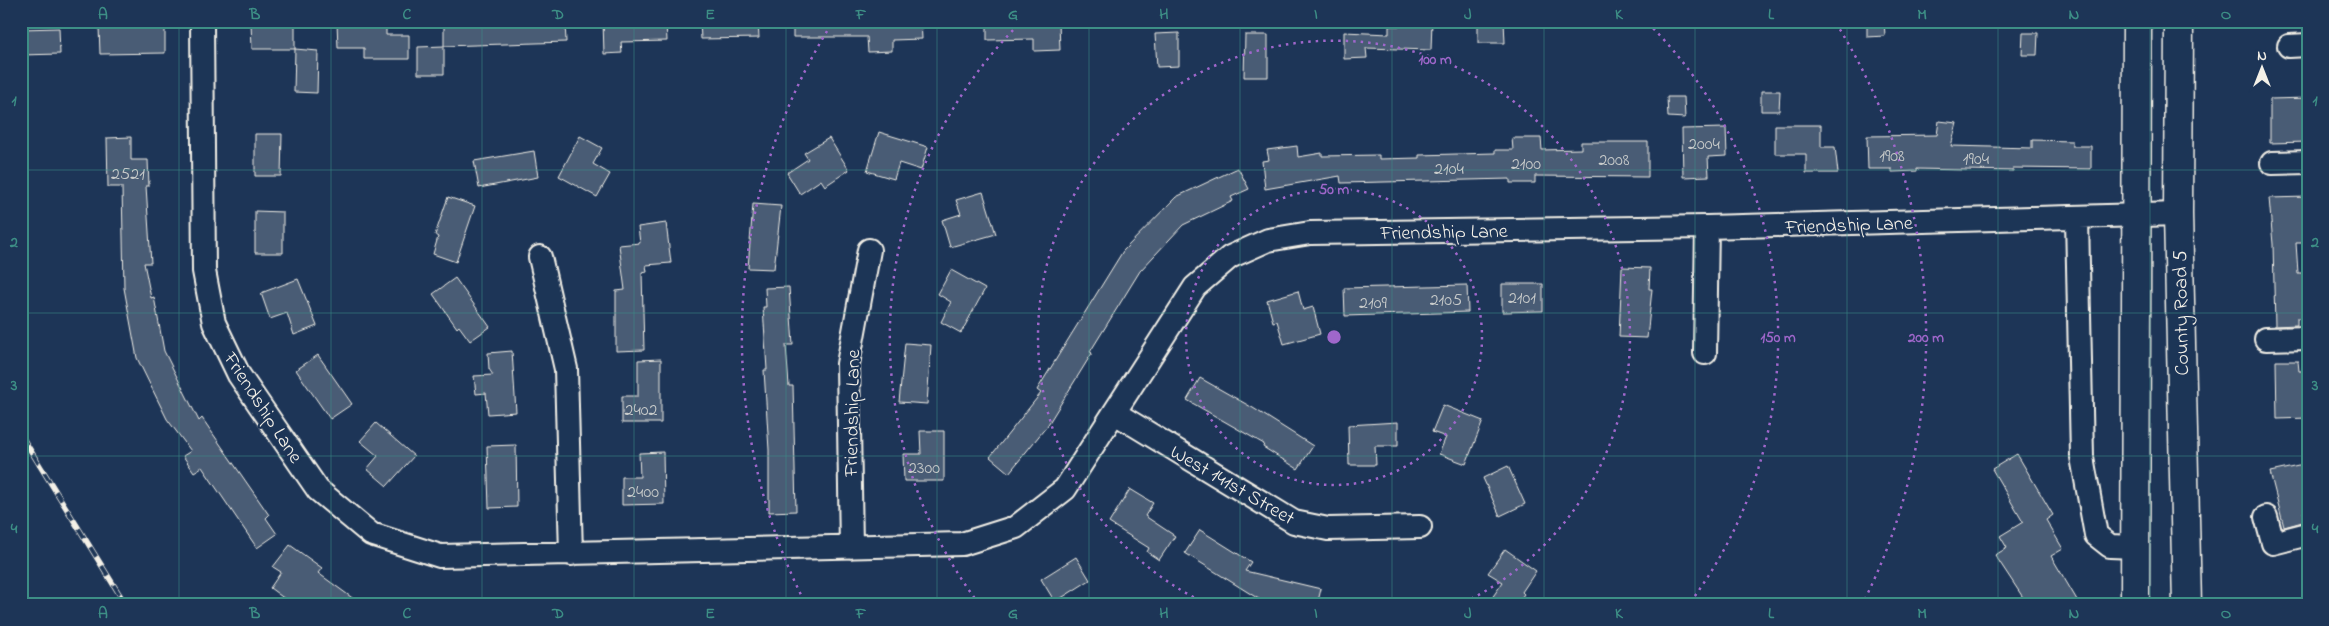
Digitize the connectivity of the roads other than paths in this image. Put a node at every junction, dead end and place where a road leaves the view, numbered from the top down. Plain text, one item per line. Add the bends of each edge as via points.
1 (202, 21) edge
2 (2136, 21) edge
3 (2179, 21) edge
4 (2308, 162) edge
5 (2272, 163) dead end
6 (2178, 214) junction
7 (2136, 216) junction
8 (2077, 218) junction
9 (1707, 227) junction
10 (869, 250) dead end
11 (540, 257) dead end
12 (2308, 338) edge
13 (2266, 339) dead end
14 (1705, 353) dead end
15 (1115, 413) junction
16 (2266, 517) dead end
17 (1420, 528) dead end
18 (2308, 534) edge
19 (851, 547) junction
20 (2135, 547) junction
21 (571, 554) junction
22 (2135, 605) edge
23 (2186, 605) edge

1 - 21 street, Friendship Lane via 204,272 214,323 239,375 312,482 371,534 440,556
2 - 7 main road
3 - 6 main road, County Road 5
4 - 5 street
6 - 7 street, Friendship Lane
6 - 23 main road, County Road 5
7 - 8 street, Friendship Lane
7 - 20 main road
8 - 9 street, Friendship Lane
8 - 20 street via 2082,457 2096,535 2110,546
9 - 14 street
9 - 15 street, Friendship Lane via 1310,233 1268,240 1230,257 1195,287
10 - 19 street, Friendship Lane via 848,364
11 - 21 street via 566,369
12 - 13 street
15 - 17 street, West 141st Street via 1294,522 1328,529
15 - 19 street, Friendship Lane via 1065,489 1016,528 962,544
16 - 18 street via 2273,543
19 - 21 street, Friendship Lane
20 - 22 main road

